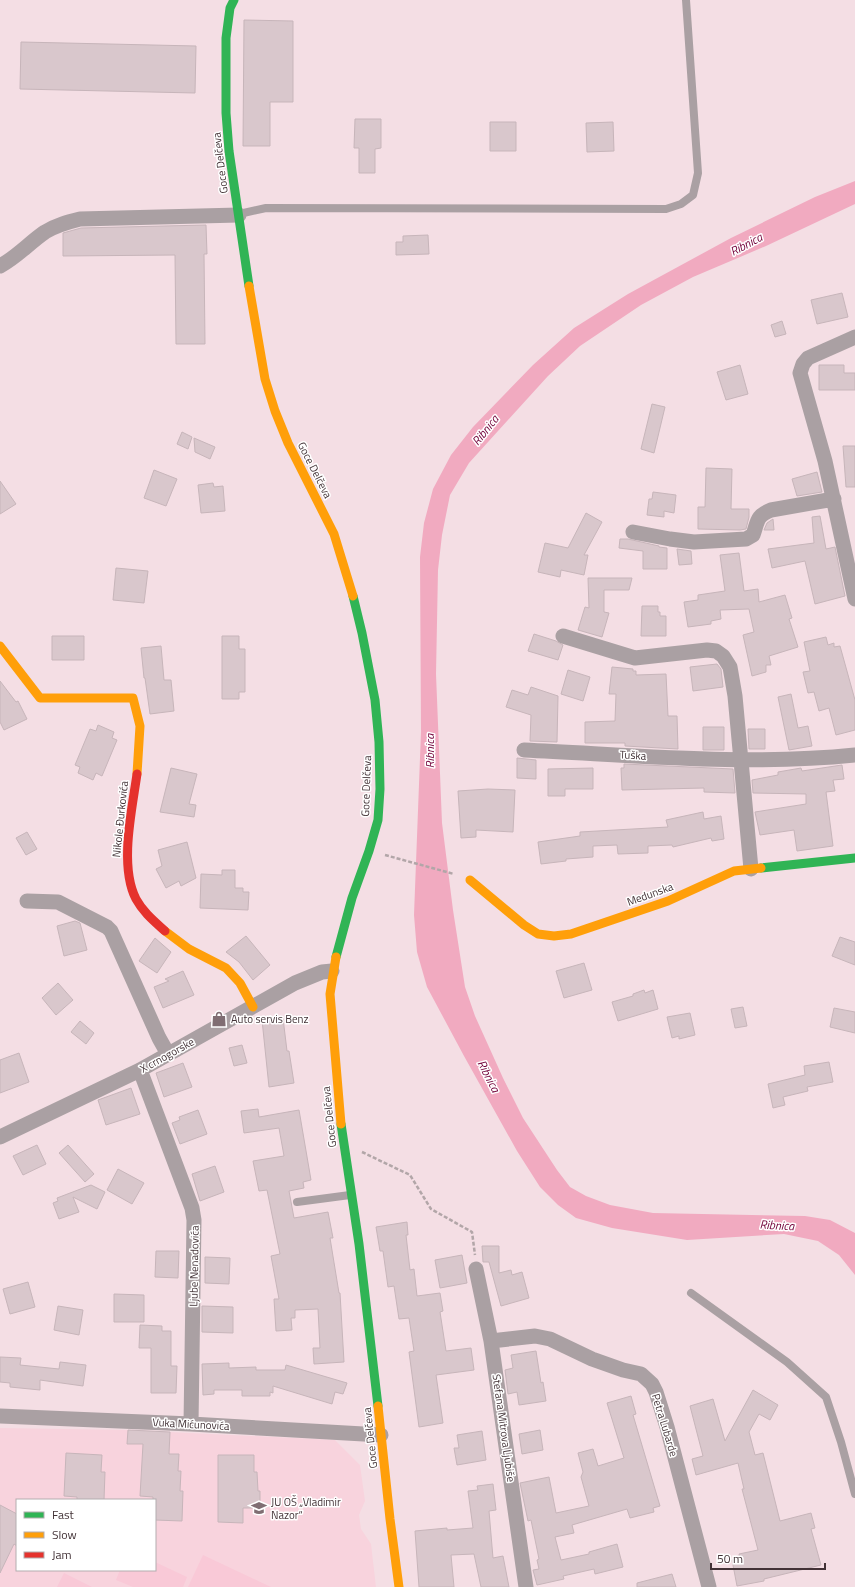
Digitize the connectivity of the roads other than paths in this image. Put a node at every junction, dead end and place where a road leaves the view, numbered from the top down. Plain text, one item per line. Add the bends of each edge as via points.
1 (234, 0) edge
2 (686, 0) edge
3 (239, 214) junction
4 (0, 266) edge
5 (855, 337) edge
6 (834, 499) junction
7 (633, 532) dead end
8 (855, 599) edge
9 (563, 636) dead end
10 (0, 646) edge
11 (524, 750) dead end
12 (855, 755) edge
13 (742, 760) junction
14 (855, 858) edge
15 (751, 869) junction
16 (470, 880) dead end
17 (27, 901) dead end
18 (332, 971) junction
19 (253, 1007) junction
20 (168, 1054) junction
21 (140, 1070) junction
22 (0, 1136) edge
23 (351, 1195) junction
24 (297, 1202) dead end
25 (476, 1269) road end
26 (691, 1293) dead end
27 (491, 1341) junction
28 (0, 1416) edge
29 (191, 1424) junction
30 (381, 1435) junction
31 (855, 1494) edge
32 (399, 1587) edge
33 (526, 1587) edge
34 (709, 1587) edge

1 - 3 street, Goce Delčeva via 230,8 226,38 226,85 229,151
2 - 3 lane via 698,173 693,195 681,204 666,209 266,208
3 - 4 street via 80,219 49,230
3 - 18 street, Goce Delčeva via 265,379 288,443 334,534 362,633 374,700 380,789 378,820 343,928
5 - 6 street via 808,358 800,373
6 - 7 street via 762,513 757,519 753,535 746,539 694,542
6 - 8 street
9 - 13 street via 634,658 716,651 730,667
10 - 19 street, Nikole Đurkovića via 40,698 133,698 140,726 127,856 130,885 138,903 149,918 182,945 230,970
11 - 13 street, Tuška
12 - 13 street, Tuška
13 - 15 street
14 - 15 street, Medunska
15 - 16 street, Medunska via 734,871 668,901 571,934 554,936 538,934 524,925
17 - 20 street via 58,902 111,931
18 - 19 street, X crnogorske via 295,983
18 - 23 street, Goce Delčeva via 331,1018 343,1143
19 - 20 street, X crnogorske
20 - 21 street, X crnogorske
21 - 22 street, X crnogorske
21 - 29 street, Ljube Nenadovića via 192,1208 194,1220
23 - 24 lane
23 - 30 street, Goce Delčeva via 372,1343
25 - 27 street, Stefana Mitrova Ljubiše
26 - 31 lane via 787,1362 826,1397
27 - 33 street, Stefana Mitrova Ljubiše
27 - 34 street, Petra Lubarde via 535,1336 550,1339 592,1359 640,1374 652,1384 667,1427
28 - 29 street, Vuka Mićunovića
29 - 30 street, Vuka Mićunovića
30 - 32 street, Goce Delčeva

